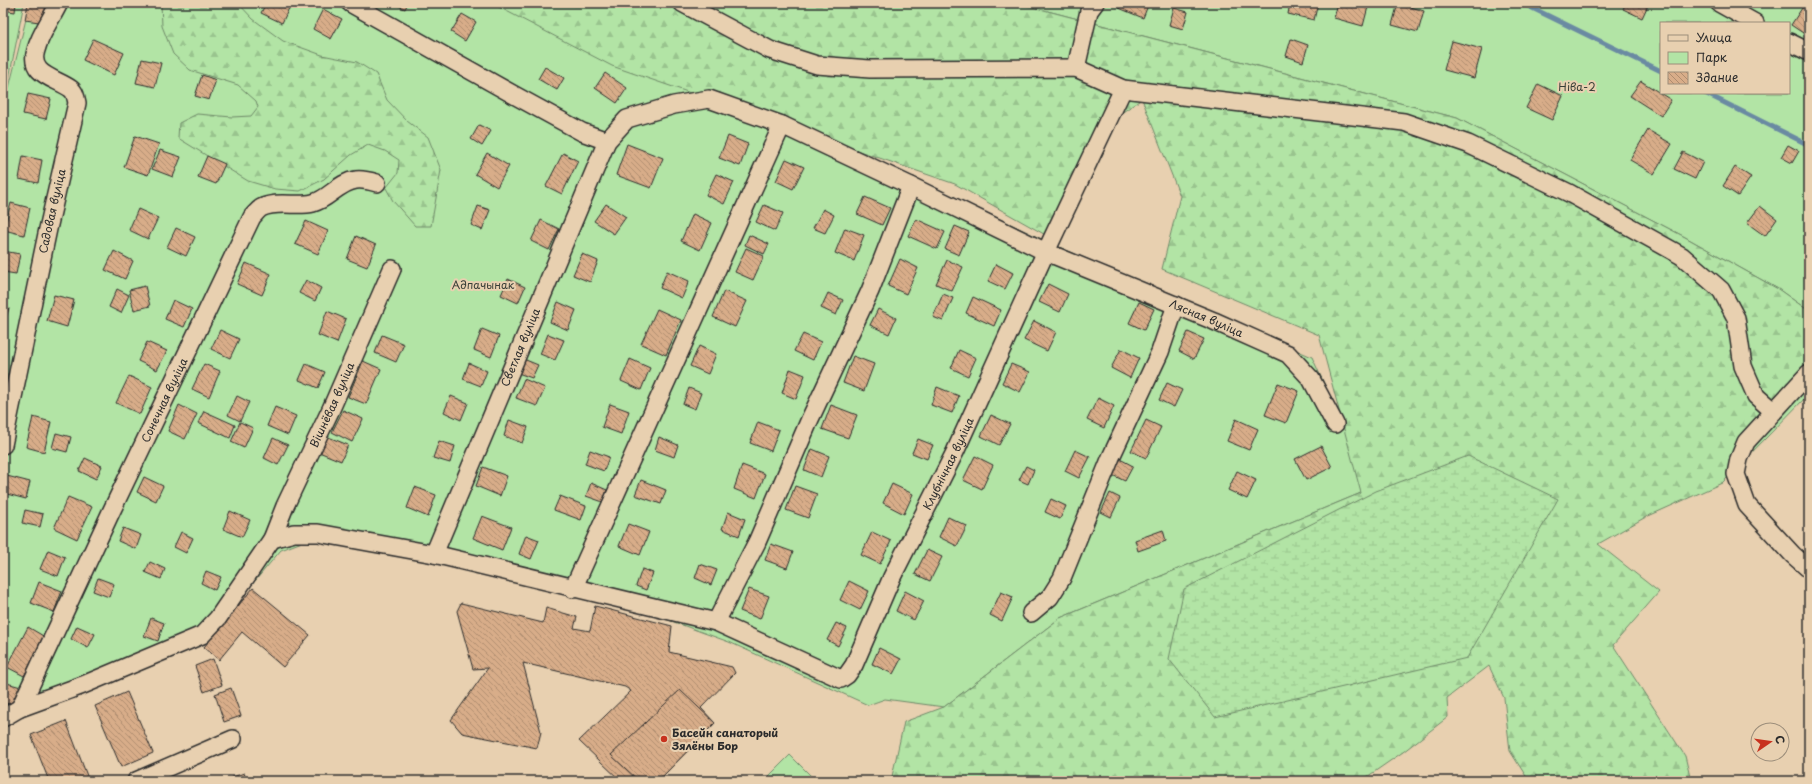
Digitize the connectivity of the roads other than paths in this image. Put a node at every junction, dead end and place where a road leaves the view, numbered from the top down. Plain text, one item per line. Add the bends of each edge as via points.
1 (59, 3) edge
2 (350, 3) edge
3 (682, 3) edge
4 (1095, 3) edge
5 (1719, 3) edge
6 (1753, 22) edge
7 (1790, 42) edge
8 (1809, 52) edge
9 (1076, 68) junction
10 (1123, 89) junction
11 (782, 125) junction
12 (607, 141) junction
13 (377, 183) dead end
14 (911, 186) junction
15 (1046, 252) junction
16 (392, 269) dead end
17 (1176, 305) junction
18 (1808, 374) edge
19 (1773, 411) junction
20 (1335, 424) dead end
21 (3, 445) edge
22 (272, 539) junction
23 (434, 554) junction
24 (1809, 569) edge
25 (573, 589) junction
26 (1031, 614) dead end
27 (716, 622) junction
28 (20, 708) junction
29 (3, 718) edge
30 (233, 739) dead end
31 (136, 781) edge

1 - 21 street, Садовая вуліца via 36,50 34,60 44,75 72,90 77,103
2 - 12 street via 582,132
3 - 9 street via 770,50 817,65 870,69
4 - 9 street via 1090,11
5 - 6 street
7 - 8 street
9 - 10 street
10 - 15 street, Клубнічная вуліца
10 - 19 street via 1404,122 1468,144 1569,193 1682,256 1721,290 1736,318 1743,366 1756,396
11 - 12 street, Светлая вуліца via 709,98 626,119
11 - 14 street, Лясная вуліца
11 - 25 street
12 - 23 street, Светлая вуліца
13 - 28 street, Сонечная вуліца via 355,180 313,203 273,205 261,208 252,217
14 - 15 street, Лясная вуліца
14 - 27 street via 870,291 757,542
15 - 17 street, Лясная вуліца
15 - 27 street, Клубнічная вуліца via 955,452 892,577 854,665 847,675 841,678
16 - 22 street, Вішнёвая вуліца
17 - 20 street, Лясная вуліца via 1288,354 1311,379
17 - 26 street via 1160,352 1111,457 1062,578 1050,597
18 - 19 street
19 - 24 street via 1746,442 1736,474 1747,505
22 - 23 street via 294,533 318,533
22 - 28 street, Вішнёвая вуліца via 218,618 202,636 84,685
23 - 25 street
25 - 27 street
28 - 29 street, Вішнёвая вуліца
30 - 31 street

